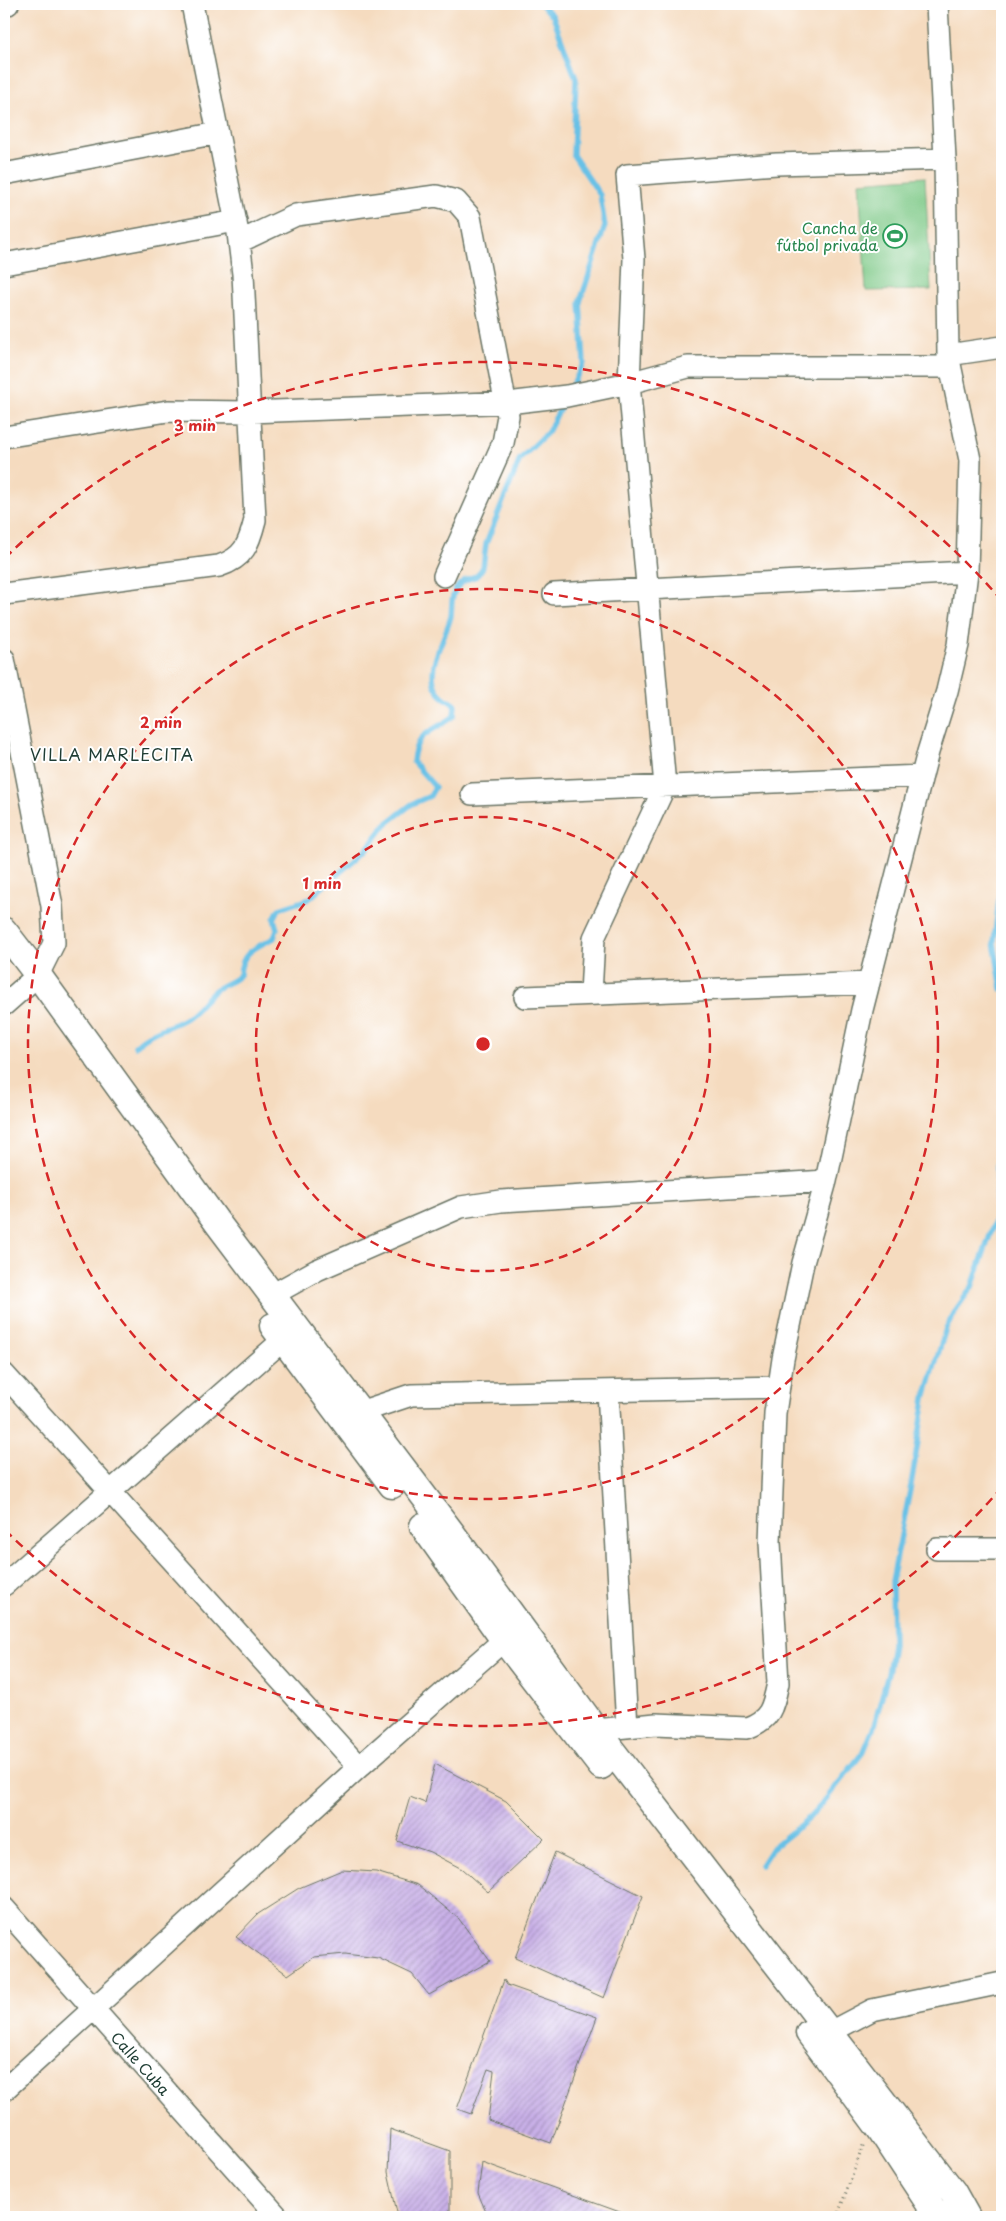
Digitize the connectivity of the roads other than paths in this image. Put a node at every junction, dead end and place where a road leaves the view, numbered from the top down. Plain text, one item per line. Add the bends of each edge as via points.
1 (4, 4) edge
2 (8, 4) edge
3 (192, 4) edge
4 (937, 4) edge
5 (218, 133) junction
6 (945, 159) junction
7 (4, 174) edge
8 (236, 221) junction
9 (239, 242) junction
10 (4, 264) edge
11 (1002, 347) edge
12 (948, 361) junction
13 (629, 383) junction
14 (506, 402) junction
15 (249, 412) junction
16 (4, 436) edge
17 (968, 572) junction
18 (444, 576) dead end
19 (647, 589) junction
20 (4, 594) edge
21 (554, 594) dead end
22 (4, 659) edge
23 (922, 776) junction
24 (665, 786) junction
25 (472, 794) dead end
26 (4, 931) edge
27 (4, 958) edge
28 (32, 981) junction
29 (869, 983) junction
30 (591, 994) junction
31 (525, 997) dead end
32 (4, 1005) edge
33 (826, 1181) junction
34 (272, 1295) junction
35 (283, 1340) junction
36 (4, 1374) edge
37 (779, 1387) junction
38 (608, 1391) junction
39 (349, 1415) junction
40 (110, 1491) junction
41 (937, 1549) dead end
42 (1002, 1549) edge
43 (4, 1585) edge
44 (504, 1640) junction
45 (628, 1727) junction
46 (596, 1730) junction
47 (359, 1767) junction
48 (4, 1908) edge
49 (1002, 1983) edge
50 (92, 2008) junction
51 (822, 2036) junction
52 (4, 2090) edge
53 (278, 2217) edge
54 (938, 2217) edge
55 (967, 2217) edge

1 - 2 street
3 - 5 street
4 - 6 street
5 - 7 street
5 - 8 street
6 - 12 street
6 - 13 street via 776,164 627,175 634,259
8 - 9 street
8 - 10 street
9 - 14 street via 296,215 436,196 456,201 470,216
9 - 15 street via 246,312
11 - 12 street
12 - 13 street via 688,367
12 - 17 street via 970,460
13 - 14 street via 567,396
13 - 19 street
14 - 15 street
14 - 18 street via 508,416 502,443
15 - 16 street via 168,411
15 - 20 street via 255,520 250,540 234,561 219,566
17 - 19 street
17 - 23 street via 958,645
19 - 21 street
19 - 24 street
22 - 28 street via 52,906 54,943
23 - 24 street
23 - 29 street
24 - 25 street
24 - 30 street via 594,938
26 - 28 street
27 - 28 street
28 - 32 street
28 - 34 street
28 - 35 street
29 - 30 street
29 - 33 street
30 - 31 street
33 - 34 street via 501,1201 461,1207 317,1270
33 - 37 street via 803,1263
34 - 39 street
35 - 39 street
35 - 40 street
36 - 40 street
37 - 38 street
37 - 45 street via 773,1440 770,1533 778,1683 773,1706 759,1724 747,1728 656,1724
38 - 39 street via 411,1395
38 - 45 street
39 - 44 street
39 - 46 street via 451,1532
40 - 43 street
40 - 47 street
41 - 42 street
44 - 47 street
44 - 51 street
45 - 46 street
46 - 51 street
47 - 50 street
48 - 50 street, Calle Cuba
49 - 51 street via 872,2010
50 - 52 street
50 - 53 street, Calle Cuba
51 - 54 street
51 - 55 street via 953,2192

